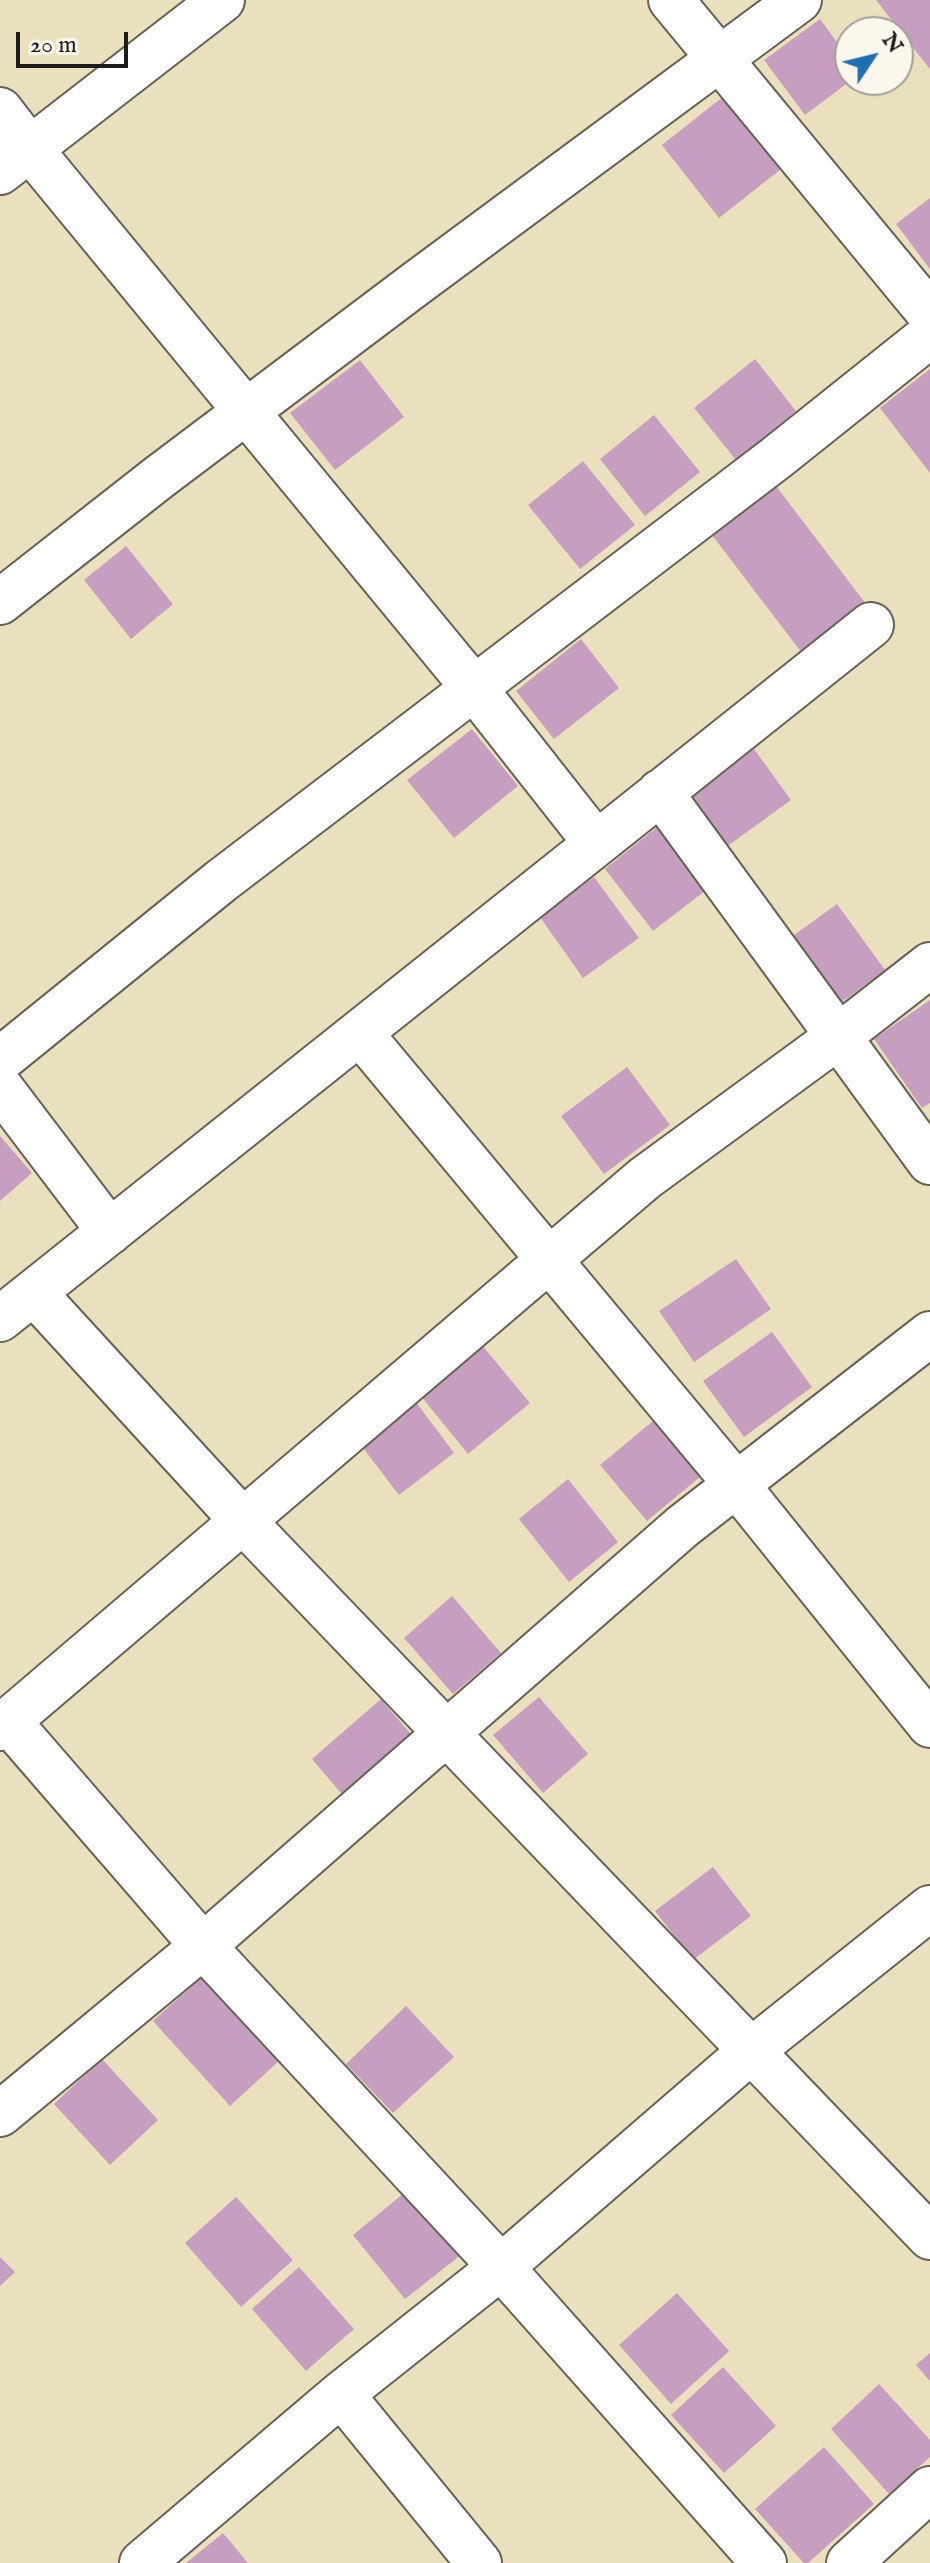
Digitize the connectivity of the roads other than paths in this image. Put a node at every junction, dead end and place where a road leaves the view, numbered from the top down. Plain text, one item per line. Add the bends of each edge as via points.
1 (222, 0) edge
2 (671, 0) edge
3 (799, 0) edge
4 (718, 60) junction
5 (0, 110) edge
6 (15, 161) edge
7 (930, 314) edge
8 (930, 335) edge
9 (246, 412) junction
10 (0, 602) edge
11 (871, 625) dead end
12 (474, 688) junction
13 (660, 792) junction
14 (596, 843) junction
15 (930, 965) edge
16 (360, 1033) junction
17 (839, 1036) junction
18 (0, 1060) edge
19 (0, 1087) edge
20 (930, 1162) edge
21 (110, 1232) junction
22 (551, 1259) junction
23 (17, 1306) edge
24 (930, 1334) edge
25 (736, 1484) junction
26 (242, 1520) junction
27 (4, 1725) edge
28 (930, 1725) edge
29 (447, 1733) junction
30 (930, 1908) edge
31 (203, 1946) junction
32 (752, 2050) junction
33 (5, 2099) edge
34 (930, 2237) edge
35 (501, 2267) junction
36 (341, 2394) junction
37 (930, 2489) edge
38 (142, 2563) edge
39 (479, 2563) edge
40 (764, 2563) edge
41 (849, 2563) edge

1 - 6 street
2 - 4 street
3 - 4 street
4 - 7 street
4 - 9 street
5 - 6 street
6 - 9 street
8 - 12 street
9 - 10 street
9 - 12 street
11 - 13 street
12 - 14 street
12 - 18 street via 221,881
13 - 14 street
13 - 17 street
14 - 16 street
15 - 17 street
16 - 21 street
16 - 22 street
17 - 20 street
17 - 22 street via 645,1178
19 - 21 street
21 - 23 street
22 - 25 street
22 - 26 street
23 - 26 street
24 - 25 street
25 - 28 street
25 - 29 street
26 - 27 street
26 - 29 street
27 - 31 street
29 - 31 street
29 - 32 street
30 - 32 street
31 - 33 street
31 - 35 street
32 - 34 street
32 - 35 street
35 - 36 street
35 - 40 street
36 - 38 street
36 - 39 street
37 - 41 street

